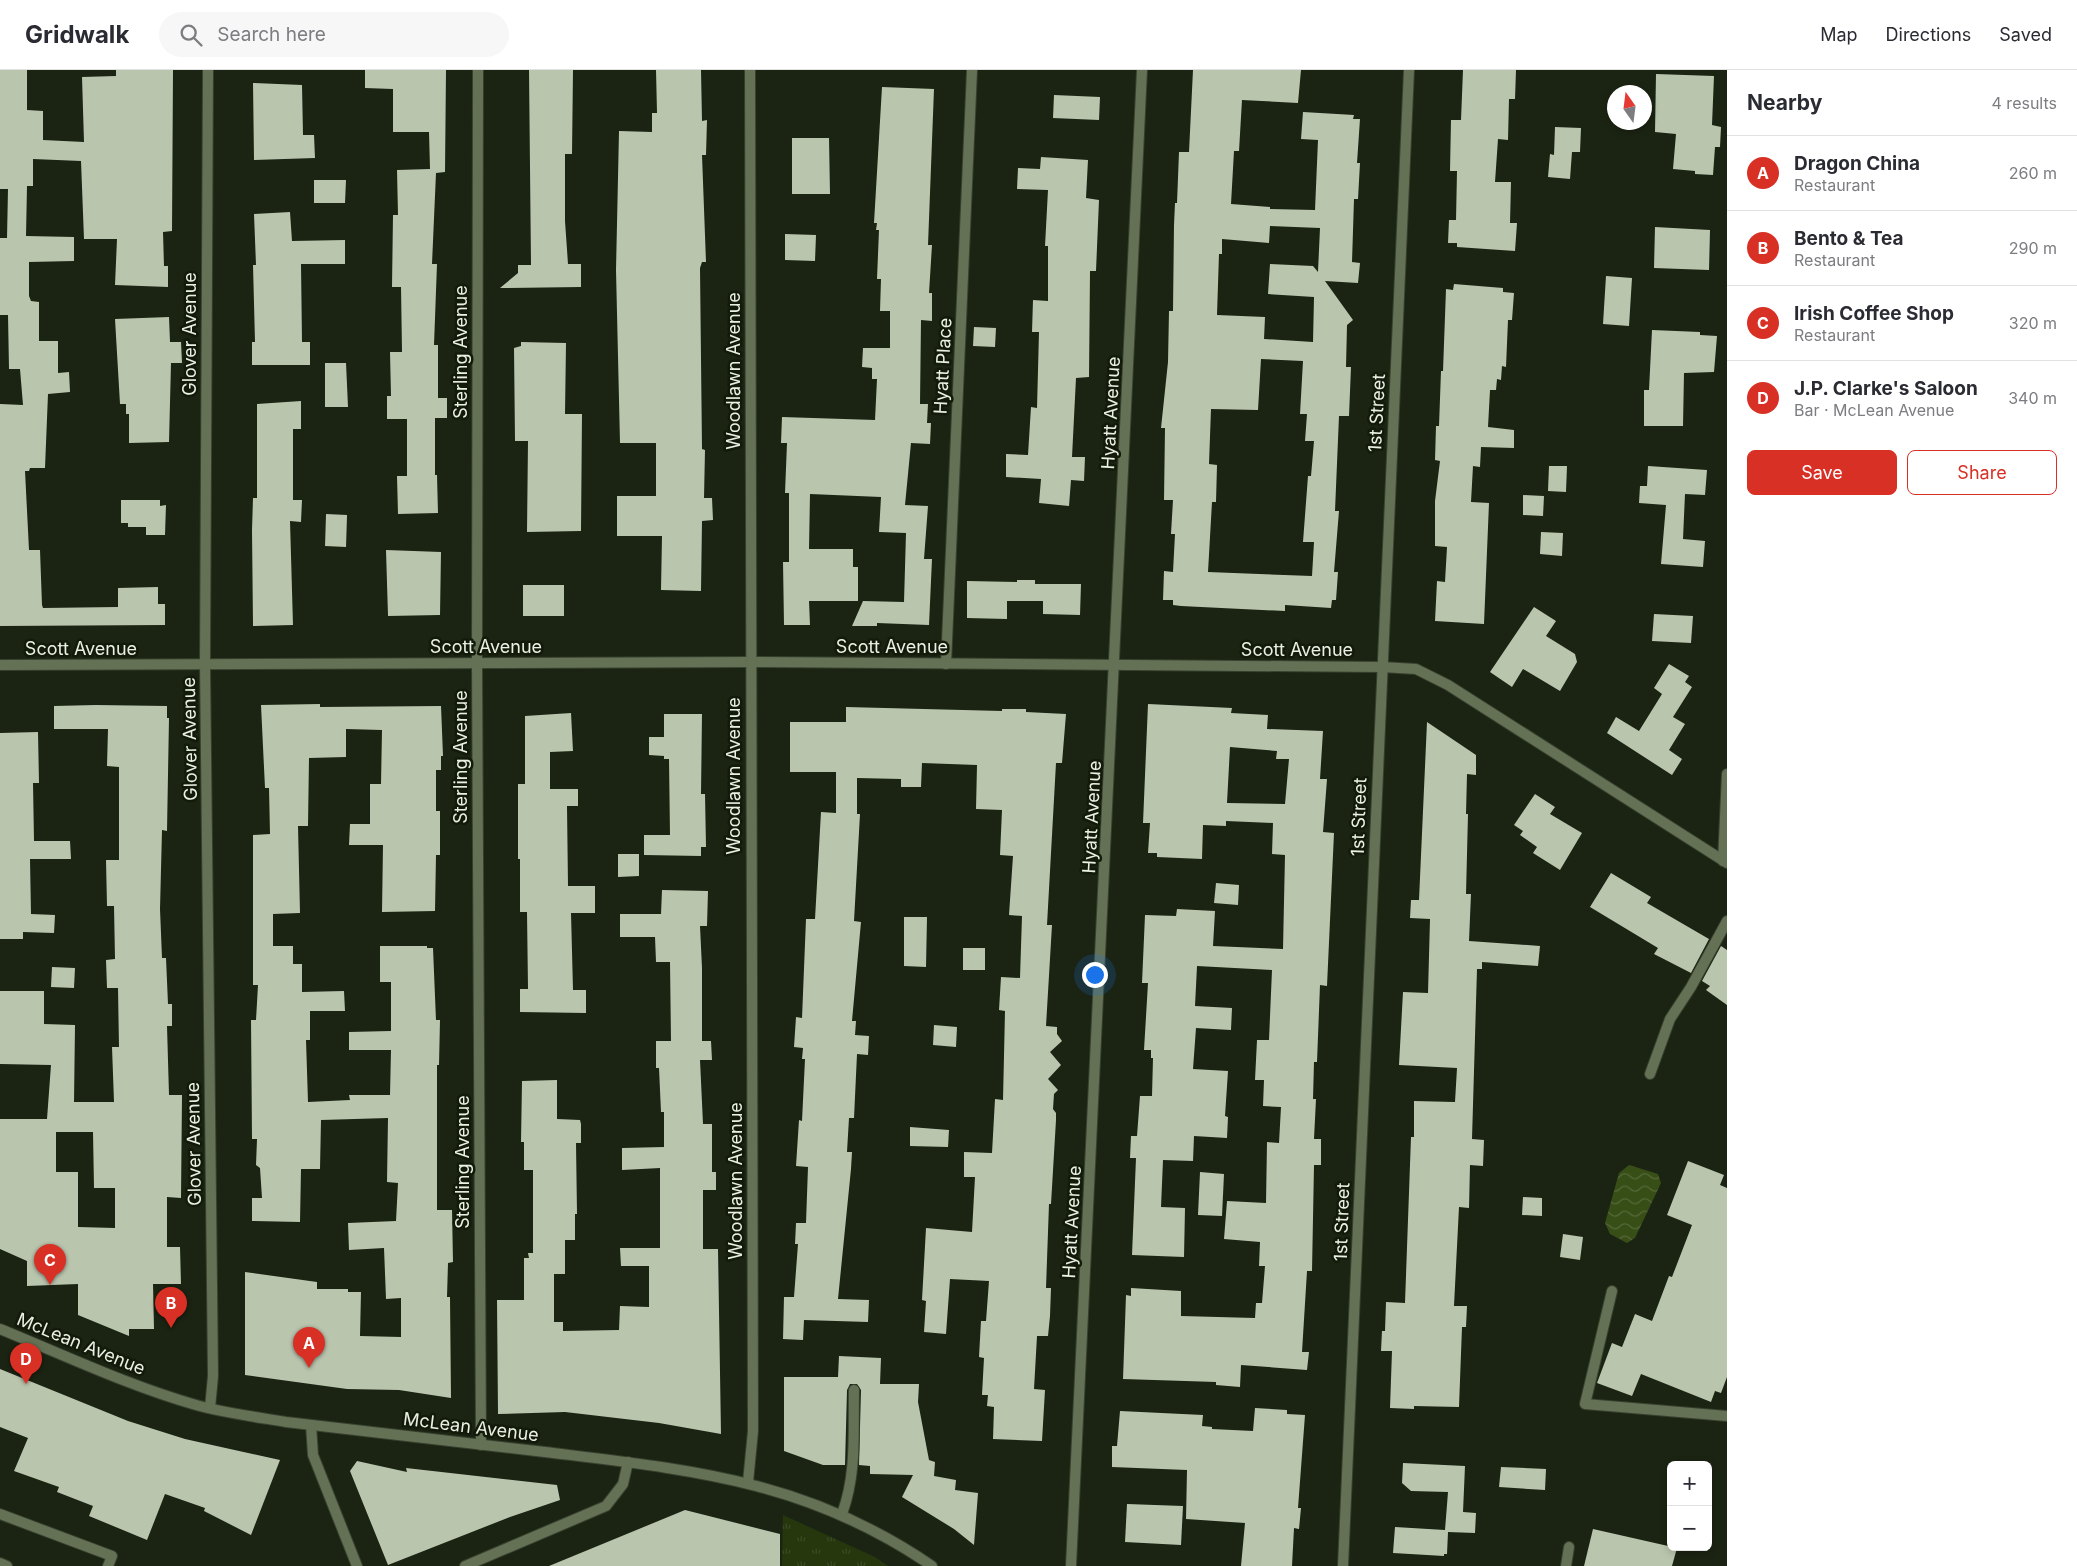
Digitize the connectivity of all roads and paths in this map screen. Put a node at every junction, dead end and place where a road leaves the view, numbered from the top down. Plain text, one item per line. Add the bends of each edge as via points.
1 (208, 70) edge
2 (478, 70) edge
3 (750, 70) edge
4 (972, 70) edge
5 (1142, 70) edge
6 (1409, 70) edge
7 (750, 662) junction
8 (477, 663) junction
9 (205, 664) junction
10 (946, 664) junction
11 (0, 665) edge
12 (1116, 665) junction
13 (1382, 667) junction
14 (1727, 774) edge
15 (1725, 862) edge
16 (1727, 922) edge
17 (1650, 1074) dead end
18 (1612, 1291) dead end
19 (0, 1329) edge
20 (854, 1390) dead end
21 (210, 1408) junction
22 (1727, 1416) edge
23 (311, 1425) junction
24 (481, 1445) junction
25 (628, 1462) junction
26 (748, 1482) junction
27 (0, 1514) edge
28 (842, 1514) junction
29 (1569, 1547) dead end
30 (0, 1563) edge
31 (7, 1566) edge
32 (108, 1566) edge
33 (357, 1566) edge
34 (465, 1566) edge
35 (932, 1566) edge
36 (1071, 1566) edge
37 (1343, 1566) edge
38 (1566, 1566) edge

1 - 9 street, Glover Avenue
2 - 8 street, Sterling Avenue
3 - 7 street, Woodlawn Avenue
4 - 10 street, Hyatt Place
5 - 12 street, Hyatt Avenue
6 - 13 street, 1st Street
7 - 8 street, Scott Avenue
7 - 10 street, Scott Avenue
7 - 26 street, Woodlawn Avenue via 753,1430
8 - 9 street, Scott Avenue
8 - 24 street, Sterling Avenue
9 - 11 street, Scott Avenue
9 - 21 street, Glover Avenue via 213,1376
10 - 12 street, Scott Avenue
12 - 13 street, Scott Avenue
12 - 36 street, Hyatt Avenue
13 - 15 street, Scott Avenue via 1416,670 1448,685
13 - 37 street, 1st Street
14 - 15 street
16 - 17 street via 1670,1018
18 - 22 street via 1585,1404
19 - 21 street, McLean Avenue via 129,1382
20 - 28 street via 851,1490
21 - 23 street, McLean Avenue
23 - 24 street, McLean Avenue
23 - 33 street via 313,1455
24 - 25 street, McLean Avenue
25 - 26 street, McLean Avenue
25 - 34 street via 623,1484 606,1506
26 - 28 street, McLean Avenue
27 - 32 street via 112,1556
28 - 35 street, McLean Avenue
29 - 38 street
30 - 31 street

